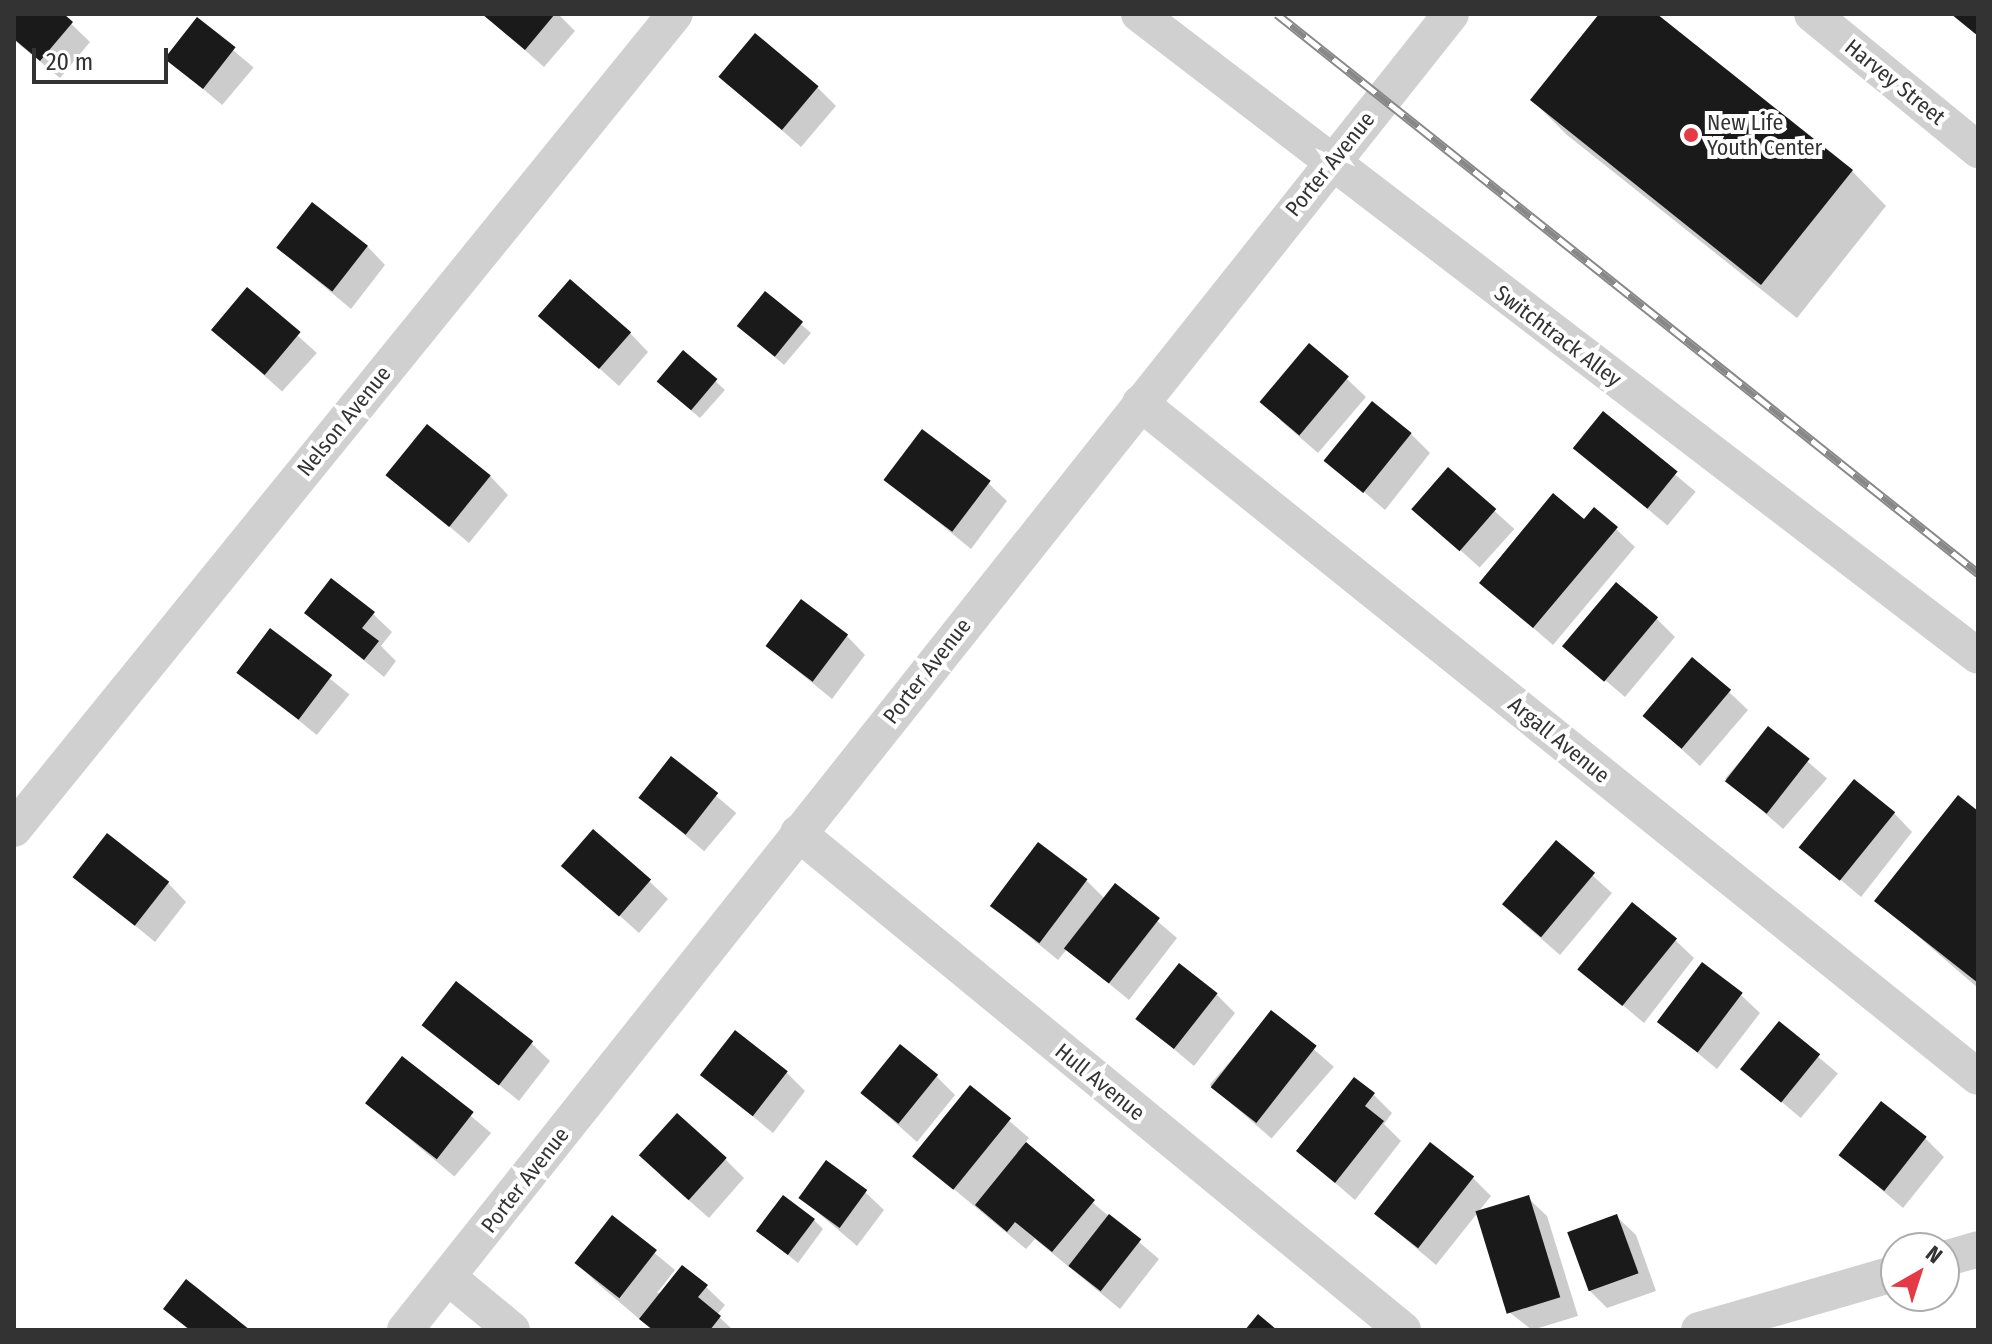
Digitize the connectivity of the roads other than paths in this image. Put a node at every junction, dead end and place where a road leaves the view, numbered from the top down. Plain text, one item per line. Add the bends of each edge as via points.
1 (675, 14) edge
2 (1139, 14) edge
3 (1451, 14) edge
4 (1812, 14) edge
5 (1978, 150) edge
6 (1329, 163) junction
7 (1140, 403) junction
8 (1978, 656) edge
9 (14, 829) edge
10 (798, 833) junction
11 (1978, 1077) edge
12 (448, 1277) junction
13 (1880, 1278) edge
14 (405, 1330) edge
15 (512, 1330) edge
16 (1403, 1330) edge
17 (1699, 1330) edge

1 - 9 street, Nelson Avenue
2 - 6 street, Switchtrack Alley
3 - 6 street, Porter Avenue
4 - 5 street, Harvey Street
6 - 7 street, Porter Avenue
6 - 8 street, Switchtrack Alley
7 - 10 street, Porter Avenue
7 - 11 street, Argall Avenue
10 - 12 street, Porter Avenue
10 - 16 street, Hull Avenue
12 - 14 street, Porter Avenue
12 - 15 street
13 - 17 street

